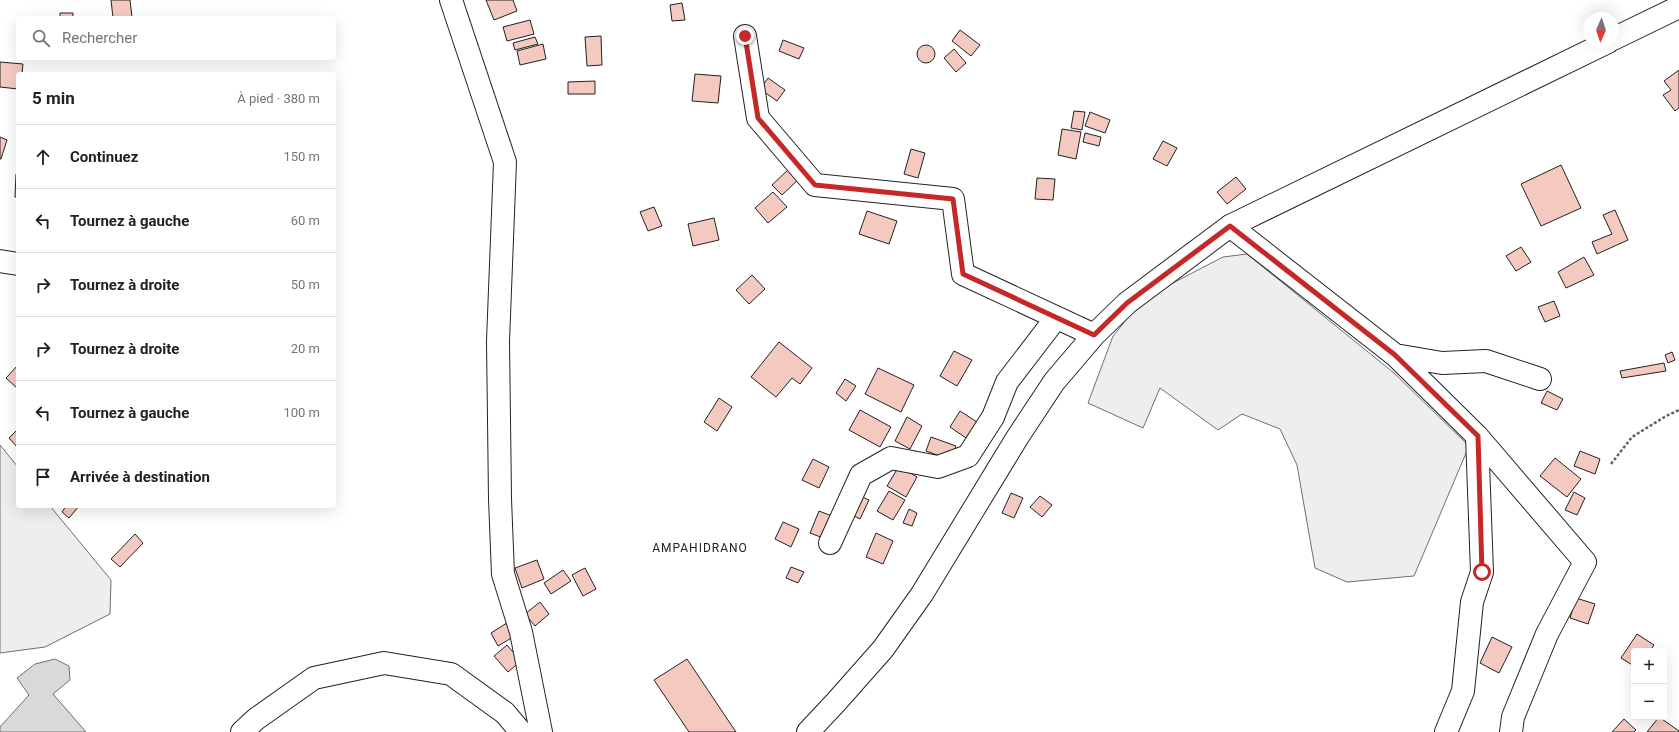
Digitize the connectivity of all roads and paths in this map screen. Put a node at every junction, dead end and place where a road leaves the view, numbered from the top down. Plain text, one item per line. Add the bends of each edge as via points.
1 (451, 0) edge
2 (1679, 7) edge
3 (745, 36) dead end
4 (1619, 36) edge
5 (1596, 48) edge
6 (1230, 226) junction
7 (0, 261) edge
8 (16, 264) edge
9 (1056, 318) junction
10 (1094, 335) junction
11 (1395, 355) junction
12 (1540, 379) dead end
13 (1679, 410) edge
14 (1478, 436) junction
15 (1611, 464) dead end
16 (830, 543) dead end
17 (242, 732) edge
18 (521, 732) edge
19 (541, 732) edge
20 (808, 732) edge
21 (1446, 732) edge
22 (1511, 732) edge

1 - 19 street via 505,162 498,341 503,574 521,632
2 - 4 street
3 - 9 street via 758,118 815,185 953,199 963,274
5 - 6 street
6 - 10 street via 1127,303
6 - 11 street
7 - 8 street
9 - 10 street
9 - 16 street via 1007,382 993,417 968,456 938,467 891,458 861,476
10 - 20 street via 1054,382 922,594 887,643 838,702
11 - 12 street via 1442,363 1486,361
11 - 14 street
13 - 15 path via 1632,438
14 - 21 street via 1482,572 1472,602 1462,691
14 - 22 street via 1585,562 1547,634 1513,717
17 - 18 street via 314,678 384,663 451,674 505,713

